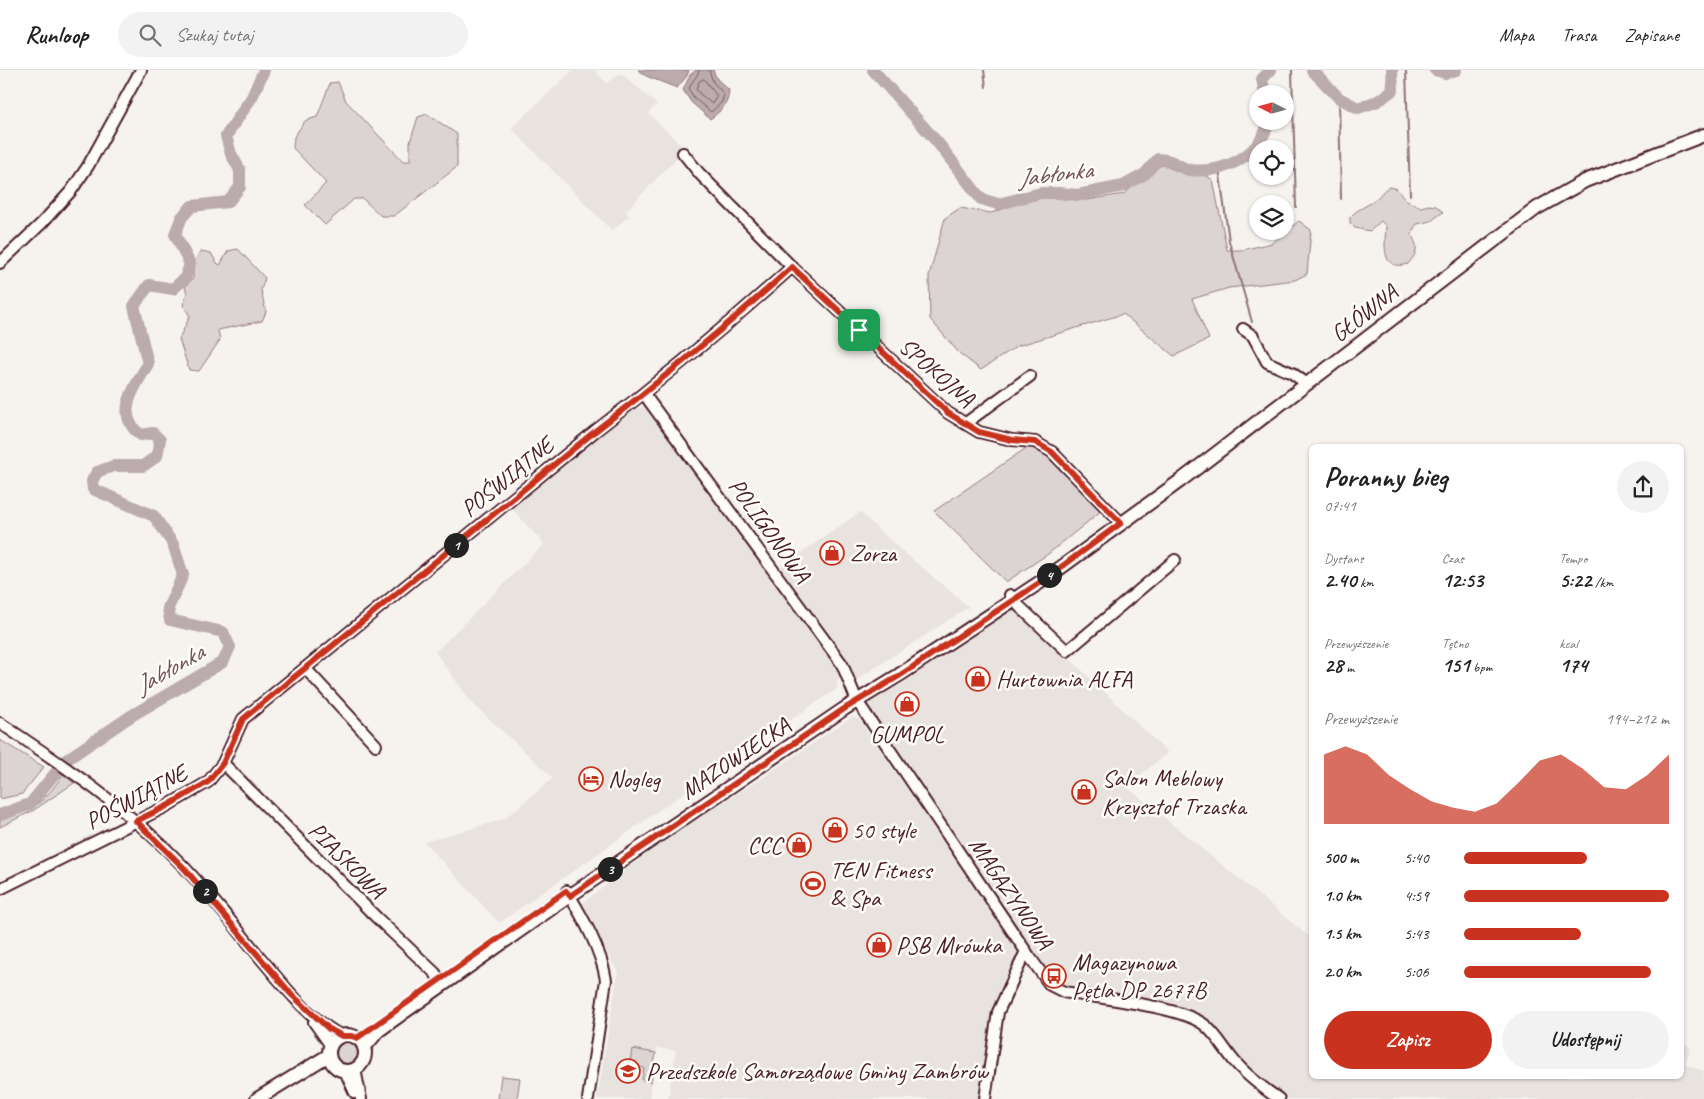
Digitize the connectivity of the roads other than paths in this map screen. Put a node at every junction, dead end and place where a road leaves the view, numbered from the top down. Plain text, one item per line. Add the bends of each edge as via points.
1 (141, 70) edge
2 (1704, 135) edge
3 (683, 153) dead end
4 (0, 263) edge
5 (792, 267) junction
6 (1243, 329) dead end
7 (1030, 376) dead end
8 (1306, 384) junction
9 (644, 394) junction
10 (966, 423) junction
11 (1121, 523) junction
12 (1175, 560) dead end
13 (1012, 597) junction
14 (305, 668) junction
15 (856, 698) junction
16 (0, 723) edge
17 (376, 745) dead end
18 (223, 763) junction
19 (136, 821) junction
20 (0, 889) edge
21 (568, 894) junction
22 (1026, 951) junction
23 (441, 982) junction
24 (291, 994) junction
25 (342, 1036) junction
26 (360, 1043) junction
27 (339, 1061) junction
28 (257, 1099) edge
29 (267, 1099) edge
30 (357, 1099) edge
31 (361, 1099) edge
32 (588, 1099) edge
33 (985, 1099) edge
34 (1279, 1099) edge

1 - 4 street via 71,191 42,224
2 - 8 main road, GŁÓWNA via 1604,173 1537,208
3 - 5 street, SPOKOJNA
5 - 9 street, POŚWIĄTNE
5 - 10 street, SPOKOJNA via 948,413
6 - 8 street via 1253,336 1267,362 1292,373
7 - 10 street
8 - 11 main road, GŁÓWNA
9 - 14 street, POŚWIĄTNE
9 - 15 street, POLIGONOWA via 836,655
10 - 11 street, SPOKOJNA via 979,432 1035,442 1052,452
11 - 13 main road, GŁÓWNA
12 - 13 street via 1067,651
13 - 15 main road, MAZOWIECKA
14 - 17 street
14 - 18 street, POŚWIĄTNE via 243,719
15 - 21 main road, MAZOWIECKA via 756,760
15 - 22 street, MAGAZYNOWA
16 - 19 street via 68,768
18 - 19 street, POŚWIĄTNE via 208,782
18 - 23 street, PIASKOWA
19 - 20 street, POŚWIĄTNE
19 - 24 street via 184,868
21 - 23 main road, MAZOWIECKA
21 - 32 street via 589,932 606,980
22 - 33 street via 998,1012
22 - 34 street, MAGAZYNOWA via 1050,985 1064,992 1173,1011 1204,1024 1254,1082
23 - 26 main road, MAZOWIECKA
24 - 25 street via 329,1029
24 - 27 street via 324,1035
25 - 26 main road via 352,1036
25 - 27 main road via 335,1040
26 - 27 main road via 365,1055 363,1062
27 - 28 main road
27 - 29 main road
27 - 30 street
27 - 31 street

